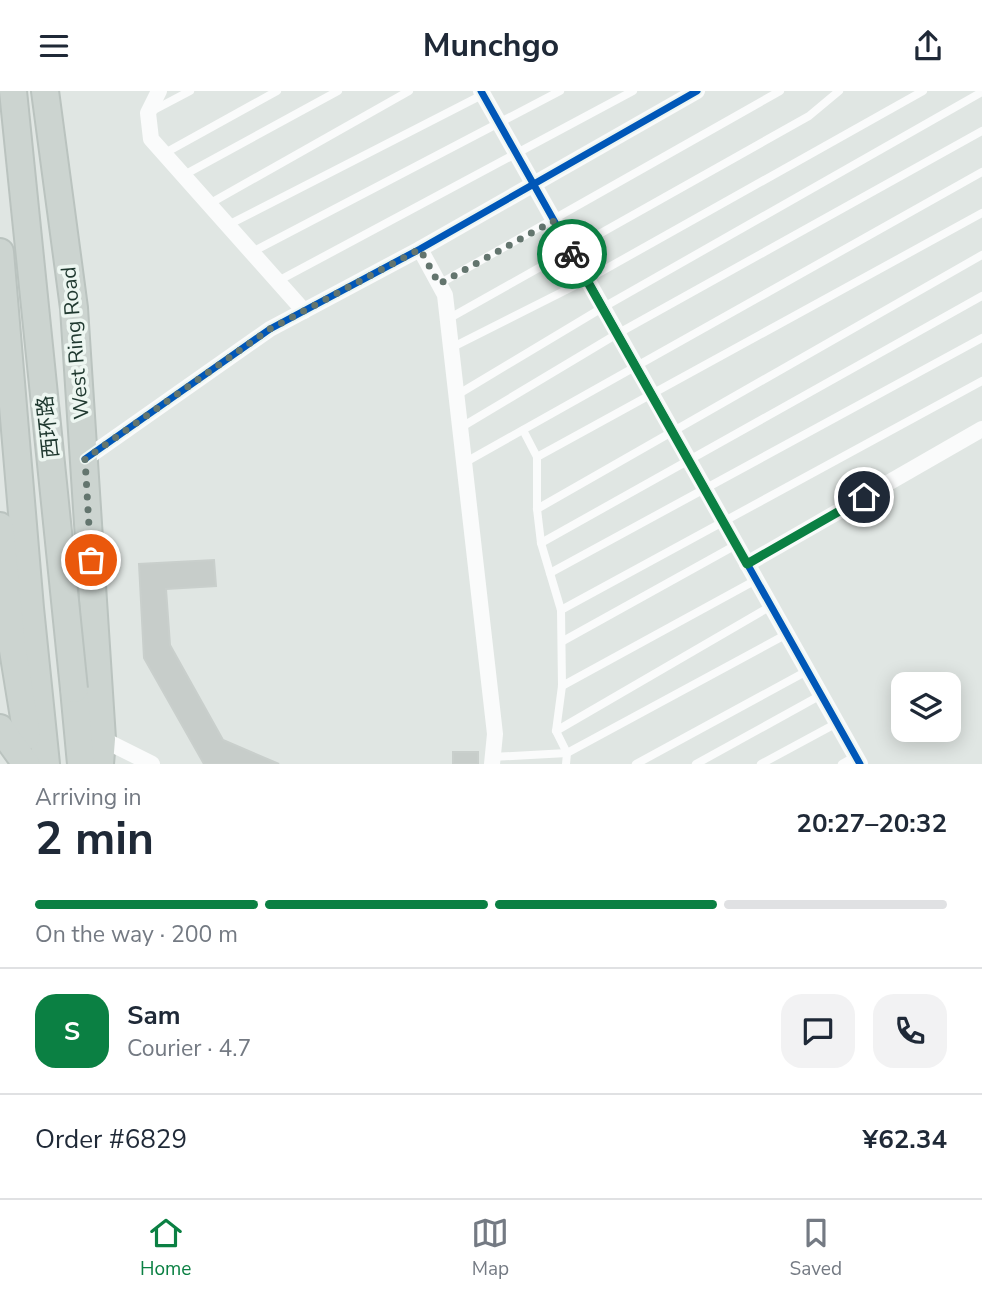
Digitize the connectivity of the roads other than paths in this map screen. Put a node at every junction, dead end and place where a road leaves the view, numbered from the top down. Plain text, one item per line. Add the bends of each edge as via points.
1 (13, 91) edge
2 (45, 91) edge
3 (53, 91) edge
4 (159, 91) edge
5 (190, 91) edge
6 (277, 91) edge
7 (338, 91) edge
8 (409, 91) edge
9 (561, 91) edge
10 (633, 91) edge
11 (696, 91) edge
12 (780, 91) edge
13 (839, 91) edge
14 (923, 91) edge
15 (485, 92) edge
16 (982, 92) edge
17 (148, 113) junction
18 (48, 118) junction
19 (0, 124) edge
20 (499, 125) junction
21 (982, 131) edge
22 (164, 153) junction
23 (515, 153) junction
24 (982, 172) edge
25 (184, 175) junction
26 (533, 185) junction
27 (209, 204) junction
28 (982, 213) edge
29 (553, 221) junction
30 (228, 225) junction
31 (420, 249) junction
32 (569, 249) junction
33 (0, 252) edge
34 (252, 252) junction
35 (982, 255) edge
36 (586, 280) junction
37 (278, 281) junction
38 (439, 284) junction
39 (982, 296) edge
40 (602, 308) junction
41 (304, 311) junction
42 (448, 319) junction
43 (617, 334) junction
44 (982, 338) edge
45 (451, 348) junction
46 (636, 367) junction
47 (982, 381) edge
48 (456, 395) junction
49 (652, 395) junction
50 (460, 428) junction
51 (982, 429) edge
52 (523, 430) junction
53 (673, 434) junction
54 (537, 457) junction
55 (85, 459) junction
56 (689, 461) junction
57 (464, 463) junction
58 (705, 490) junction
59 (537, 509) junction
60 (724, 523) junction
61 (0, 526) edge
62 (541, 543) junction
63 (736, 545) junction
64 (747, 564) junction
65 (550, 573) junction
66 (756, 580) junction
67 (771, 606) junction
68 (561, 610) junction
69 (787, 634) junction
70 (563, 641) junction
71 (12, 644) junction
72 (807, 671) junction
73 (0, 674) edge
74 (562, 685) junction
75 (821, 695) junction
76 (837, 723) junction
77 (3, 731) edge
78 (556, 731) junction
79 (101, 751) edge
80 (568, 753) junction
81 (492, 760) edge
82 (853, 761) edge
83 (28, 764) edge
84 (46, 764) edge
85 (82, 764) edge
86 (152, 764) edge
87 (566, 764) edge
88 (636, 764) edge
89 (696, 764) edge
90 (761, 764) edge

1 - 85 main road, 西环路, bridge
2 - 18 main road, West Ring Road
3 - 18 main road
4 - 17 street
5 - 17 lane
6 - 22 lane
7 - 25 lane
8 - 27 lane
9 - 20 lane
10 - 23 lane
11 - 26 street
12 - 29 lane
13 - 32 lane via 809,116
14 - 36 lane
15 - 20 street
15 - 30 lane
16 - 40 lane
17 - 22 street via 151,139
18 - 19 main road
18 - 55 main road, West Ring Road via 74,308
20 - 23 street
20 - 34 lane
21 - 43 lane
22 - 25 street
23 - 26 street
23 - 37 lane
24 - 46 lane
25 - 27 street
26 - 29 street
26 - 31 street
27 - 30 street
28 - 49 lane
29 - 32 street
29 - 38 lane
30 - 34 street
31 - 38 street
31 - 41 street
32 - 36 street
32 - 42 lane
33 - 84 main road, 西环路
34 - 37 street
35 - 53 lane
36 - 40 street
36 - 45 lane
37 - 41 street
38 - 42 street
39 - 56 lane
40 - 43 street
40 - 48 lane
41 - 55 street via 270,329
42 - 45 street
43 - 46 street
43 - 50 lane
44 - 58 lane
45 - 48 street
46 - 49 street
46 - 52 lane
47 - 60 lane
48 - 50 street
49 - 53 street
49 - 54 lane
50 - 57 street
51 - 64 street
52 - 54 lane
52 - 57 lane
53 - 56 street
53 - 59 lane
54 - 59 lane
55 - 79 main road, West Ring Road
56 - 58 street
56 - 62 lane
57 - 81 street via 495,734
58 - 60 street
58 - 65 lane
59 - 62 lane
60 - 63 street
60 - 68 lane
61 - 71 main road
62 - 65 lane
63 - 64 street
63 - 70 lane
64 - 66 street
65 - 68 lane
66 - 67 street
66 - 74 lane
67 - 69 street
67 - 78 lane
68 - 70 lane
69 - 72 street
69 - 80 lane
70 - 74 lane
71 - 73 main road
71 - 83 main road
72 - 75 street
72 - 88 lane
74 - 78 lane
75 - 76 street
75 - 89 lane
76 - 82 street
76 - 90 lane
77 - 83 main road
78 - 80 lane
79 - 86 street
80 - 81 lane
80 - 87 lane

